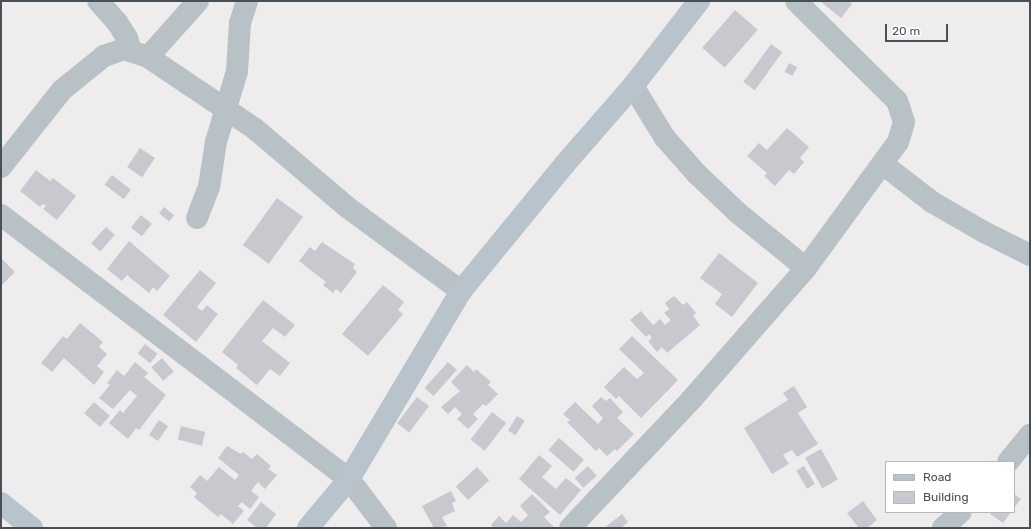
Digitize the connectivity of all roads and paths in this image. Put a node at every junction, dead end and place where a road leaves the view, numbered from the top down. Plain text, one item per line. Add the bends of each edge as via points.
1 (98, 1) edge
2 (198, 1) edge
3 (246, 1) edge
4 (699, 1) edge
5 (796, 1) edge
6 (139, 54) junction
7 (633, 86) junction
8 (227, 109) junction
9 (884, 165) junction
10 (1, 167) edge
11 (1, 215) edge
12 (197, 218) dead end
13 (1030, 255) edge
14 (806, 268) junction
15 (461, 291) junction
16 (1030, 435) edge
17 (1009, 461) edge
18 (349, 480) junction
19 (1, 504) edge
20 (960, 513) edge
21 (384, 527) edge
22 (32, 528) edge
23 (308, 528) edge
24 (570, 528) edge
25 (943, 528) edge

1 - 6 street via 117,22
2 - 6 street
3 - 8 street via 240,23 237,71
4 - 7 street
5 - 9 street via 896,101 904,122 898,142
6 - 8 street
6 - 10 street via 124,49 104,56 62,90
7 - 14 street via 665,138 697,174 738,213
7 - 15 street
8 - 12 street via 216,142 209,187
8 - 15 street via 288,156 347,207
9 - 13 street via 932,202
9 - 14 street
11 - 18 street
14 - 24 street via 655,439
15 - 18 street
16 - 17 street
18 - 21 street
18 - 23 street
19 - 22 street
20 - 25 street

